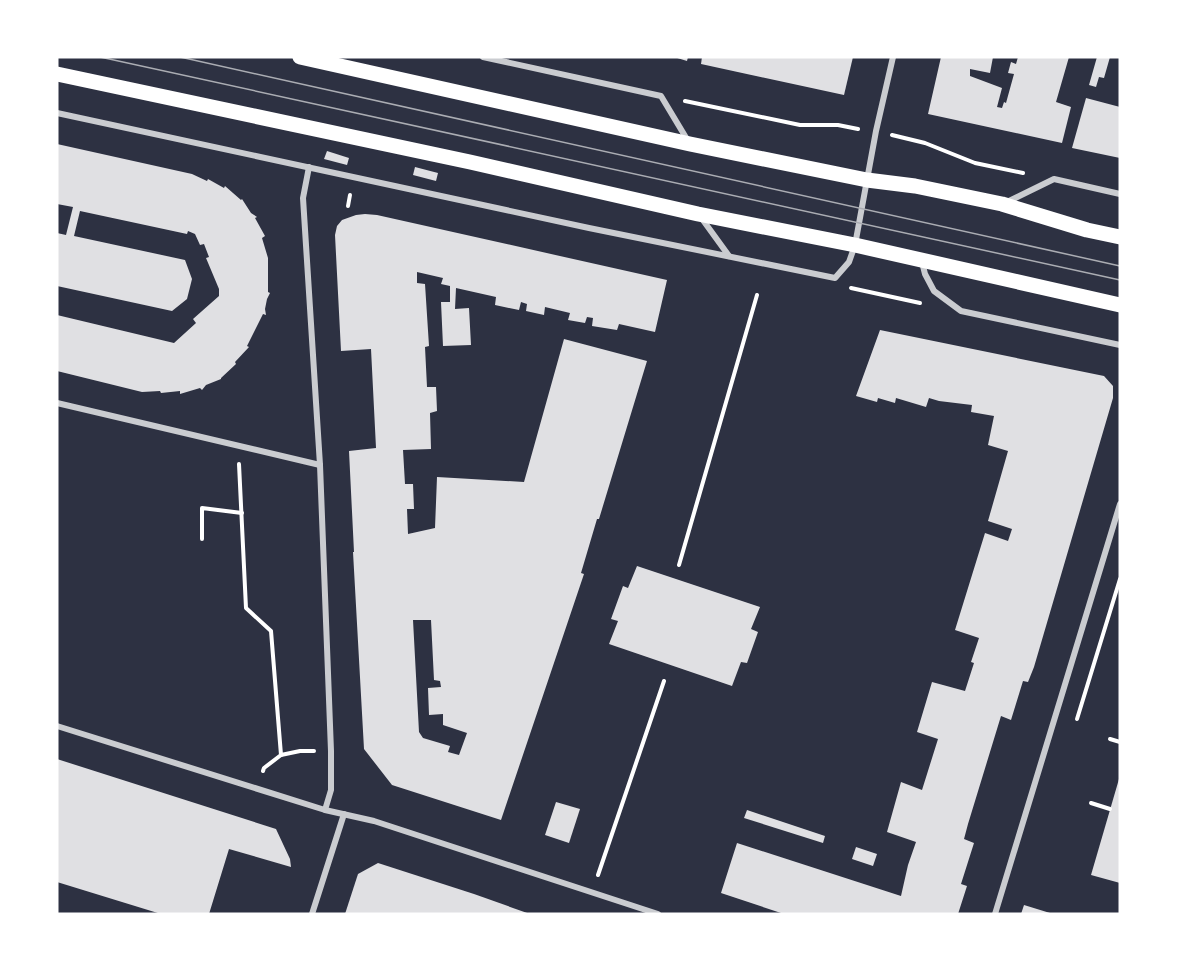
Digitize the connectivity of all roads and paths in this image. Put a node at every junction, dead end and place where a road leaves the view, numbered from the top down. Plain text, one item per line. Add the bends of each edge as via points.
1 (300, 57) edge
2 (483, 57) edge
3 (893, 57) edge
4 (57, 74) edge
5 (661, 96) junction
6 (57, 113) edge
7 (838, 125) dead end
8 (925, 143) dead end
9 (690, 144) junction
10 (309, 167) junction
11 (1054, 179) junction
12 (867, 180) junction
13 (1120, 194) edge
14 (1002, 204) junction
15 (698, 214) junction
16 (1120, 237) edge
17 (855, 245) junction
18 (729, 257) junction
19 (922, 261) junction
20 (835, 278) junction
21 (757, 295) dead end
22 (1120, 305) edge
23 (961, 311) junction
24 (1120, 345) edge
25 (57, 403) edge
26 (238, 446) junction
27 (320, 465) junction
28 (1120, 504) edge
29 (242, 513) junction
30 (202, 539) dead end
31 (679, 565) dead end
32 (1112, 603) dead end
33 (1118, 605) dead end
34 (664, 681) dead end
35 (57, 726) edge
36 (1110, 739) dead end
37 (1120, 742) edge
38 (331, 751) junction
39 (281, 755) junction
40 (258, 789) junction
41 (1091, 803) dead end
42 (1110, 809) dead end
43 (325, 810) junction
44 (344, 814) junction
45 (593, 893) junction
46 (312, 914) edge
47 (658, 914) edge
48 (995, 914) edge

1 - 9 main road
2 - 5 street
3 - 12 street
4 - 15 main road
5 - 7 path via 800,125
5 - 9 street
6 - 10 street
8 - 11 path via 975,163
9 - 12 main road
10 - 18 street
10 - 27 street via 303,198
11 - 13 street
11 - 14 street
12 - 14 main road
12 - 17 street
14 - 16 main road
15 - 17 main road
15 - 18 street
17 - 19 main road
17 - 20 street via 849,262
18 - 20 street
19 - 22 main road
19 - 23 street via 934,291
20 - 23 path via 852,289
21 - 31 path
23 - 24 street
25 - 26 street
26 - 27 street
26 - 29 path
27 - 38 street
28 - 48 street
29 - 30 path via 202,508
29 - 39 path via 246,608 271,631
32 - 33 path
34 - 45 path
35 - 40 street
36 - 37 path
38 - 39 path
38 - 43 street via 331,790
39 - 40 path via 264,768
40 - 43 street
41 - 42 path
43 - 44 street
44 - 45 street
44 - 46 street
45 - 47 street

